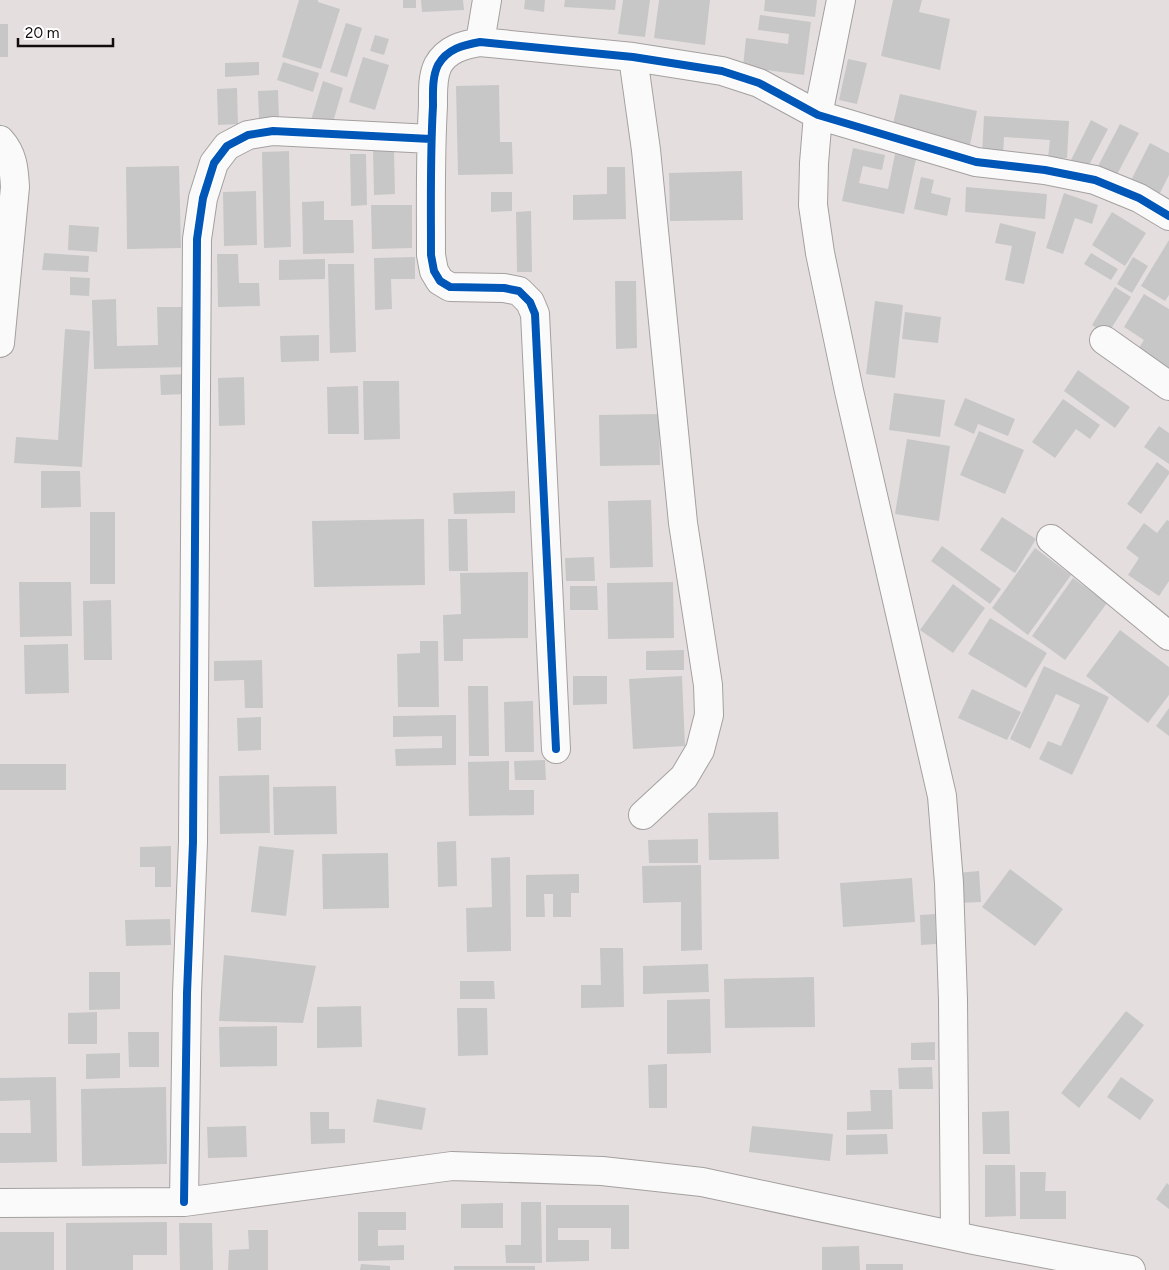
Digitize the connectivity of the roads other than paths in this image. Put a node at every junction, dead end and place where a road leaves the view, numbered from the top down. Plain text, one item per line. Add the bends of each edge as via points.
1 (487, 0) edge
2 (841, 0) edge
3 (480, 42) junction
4 (633, 57) junction
5 (818, 115) junction
6 (431, 139) junction
7 (0, 140) edge
8 (1169, 216) edge
9 (1104, 340) dead end
10 (0, 343) edge
11 (1169, 386) edge
12 (1051, 539) dead end
13 (1169, 636) edge
14 (556, 750) dead end
15 (643, 816) dead end
16 (184, 1202) junction
17 (0, 1203) edge
18 (955, 1235) junction
19 (1095, 1266) edge
20 (1131, 1270) edge

1 - 3 street
2 - 5 street
3 - 4 street
3 - 6 street via 458,46 438,66 434,80
4 - 5 street via 722,71 759,83
4 - 15 street via 646,150 683,523 708,685 709,715 700,750 684,777
5 - 8 street via 976,162 1095,180 1139,198
5 - 18 street via 813,205 820,253 942,796 953,1000
6 - 14 street via 431,255 434,271 440,281 450,287 519,291 530,302 535,314
6 - 16 street via 273,132 248,135 227,146 214,163 203,198 197,239 192,842
7 - 10 street via 13,164 15,187
9 - 11 street
12 - 13 street
16 - 17 street
16 - 18 street via 452,1166 602,1171 702,1182
18 - 19 street
19 - 20 street

